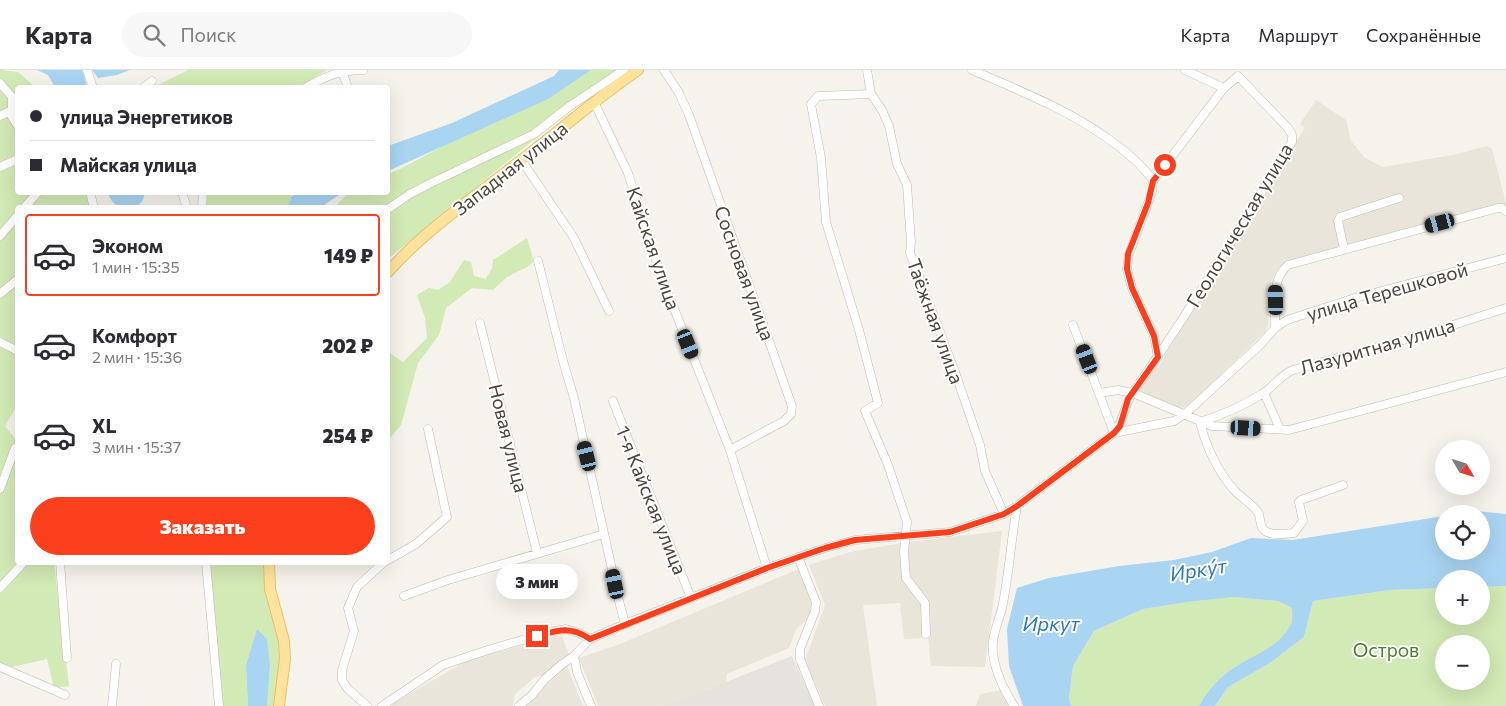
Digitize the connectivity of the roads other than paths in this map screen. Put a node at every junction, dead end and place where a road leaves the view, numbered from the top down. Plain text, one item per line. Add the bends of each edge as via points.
1 (87, 70) edge
2 (363, 70) edge
3 (624, 70) edge
4 (638, 70) edge
5 (664, 70) edge
6 (867, 70) edge
7 (972, 70) edge
8 (1185, 70) edge
9 (342, 71) edge
10 (1238, 73) edge
11 (152, 81) dead end
12 (0, 83) edge
13 (92, 85) edge
14 (147, 85) edge
15 (310, 85) edge
16 (347, 85) edge
17 (1224, 88) junction
18 (871, 94) junction
19 (594, 102) junction
20 (12, 110) junction
21 (0, 116) edge
22 (15, 121) edge
23 (15, 160) edge
24 (522, 161) junction
25 (0, 167) edge
26 (1153, 181) junction
27 (35, 195) edge
28 (1399, 198) dead end
29 (27, 205) edge
30 (390, 208) edge
31 (1506, 211) edge
32 (15, 218) edge
33 (0, 236) edge
34 (1344, 249) junction
35 (1506, 258) edge
36 (538, 261) dead end
37 (390, 270) edge
38 (15, 282) edge
39 (0, 294) edge
40 (1506, 308) edge
41 (609, 311) dead end
42 (480, 323) dead end
43 (1073, 325) dead end
44 (1275, 328) junction
45 (0, 342) edge
46 (15, 350) edge
47 (1158, 357) junction
48 (1506, 372) edge
49 (1100, 393) junction
50 (1133, 393) junction
51 (1264, 393) junction
52 (613, 401) dead end
53 (1185, 414) junction
54 (1200, 422) junction
55 (428, 429) dead end
56 (1280, 429) junction
57 (1114, 433) junction
58 (15, 448) dead end
59 (730, 450) junction
60 (1343, 485) dead end
61 (0, 489) edge
62 (1017, 506) junction
63 (1004, 514) junction
64 (604, 534) junction
65 (906, 534) junction
66 (537, 553) junction
67 (798, 557) junction
68 (390, 559) edge
69 (21, 565) edge
70 (60, 565) edge
71 (206, 565) edge
72 (269, 565) edge
73 (382, 565) edge
74 (767, 568) junction
75 (0, 588) edge
76 (404, 596) dead end
77 (691, 598) junction
78 (626, 624) junction
79 (926, 634) dead end
80 (590, 639) junction
81 (574, 656) junction
82 (67, 658) dead end
83 (116, 664) dead end
84 (0, 667) edge
85 (65, 695) dead end
86 (112, 706) edge
87 (218, 706) edge
88 (279, 706) edge
89 (367, 706) edge
90 (382, 706) edge
91 (519, 706) edge
92 (591, 706) edge
93 (819, 706) edge
94 (1014, 706) edge

1 - 13 street
2 - 9 street
3 - 30 street via 534,134 429,184
4 - 19 main road, Западная улица
5 - 59 street, Сосновая улица via 689,115 792,406 791,414 784,421
6 - 18 street, Таёжная улица
7 - 26 street via 1065,111 1098,131 1138,163
8 - 17 street
9 - 15 street via 324,76
9 - 16 street
10 - 17 street
10 - 47 street, Геологическая улица via 1288,128 1292,142
11 - 14 street
12 - 20 street via 12,97
17 - 26 street
18 - 63 street, Таёжная улица via 889,126 897,164 907,185 910,254 958,381 985,471
18 - 65 street via 818,96 811,104 821,158 826,222 878,403 865,411 903,509
19 - 24 main road, Западная улица
19 - 59 street, Кайская улица via 628,173 660,273
20 - 21 street
20 - 22 street
23 - 25 street
24 - 37 main road, Западная улица via 418,241
24 - 41 street via 574,238
26 - 47 street via 1128,254 1127,269 1154,336
27 - 29 street
28 - 34 street via 1340,217
31 - 34 street via 1498,208
32 - 33 street
34 - 44 street via 1288,265 1281,271 1276,287
35 - 44 street, улица Терешковой via 1355,298 1287,320
36 - 64 street via 574,398
38 - 39 street
40 - 51 street, Лазуритная улица via 1284,373
42 - 66 street, Новая улица
43 - 49 street
44 - 53 street, улица Терешковой
45 - 46 street
47 - 50 street, Геологическая улица
48 - 56 street via 1289,430
49 - 50 street via 1118,390
49 - 57 street
50 - 53 street
50 - 57 street, Геологическая улица
51 - 54 street, Лазуритная улица
51 - 56 street
52 - 77 street, 1-я Кайская улица
53 - 54 street
53 - 57 street via 1174,421
54 - 56 street via 1212,426
54 - 60 street via 1220,470 1258,512 1265,532 1294,533 1303,521 1301,500
55 - 68 street via 447,517 416,544
57 - 62 street
58 - 61 street
59 - 74 street, Кайская улица
62 - 63 street
62 - 94 street via 1002,609 992,652 1001,685
63 - 65 street via 950,532
64 - 66 street
64 - 78 street
65 - 67 street via 855,540
65 - 79 street via 906,578 925,603
66 - 76 street
67 - 74 street
67 - 93 street via 816,602 800,649 800,659
69 - 75 street
70 - 82 street
71 - 87 street
72 - 88 main road via 270,589 284,641
73 - 89 street via 357,587 348,608 354,632 342,680
74 - 77 street
77 - 78 street
78 - 80 street
80 - 81 street
80 - 90 street via 566,629 488,650 443,665
81 - 91 street
81 - 92 street
83 - 86 street
84 - 85 street

